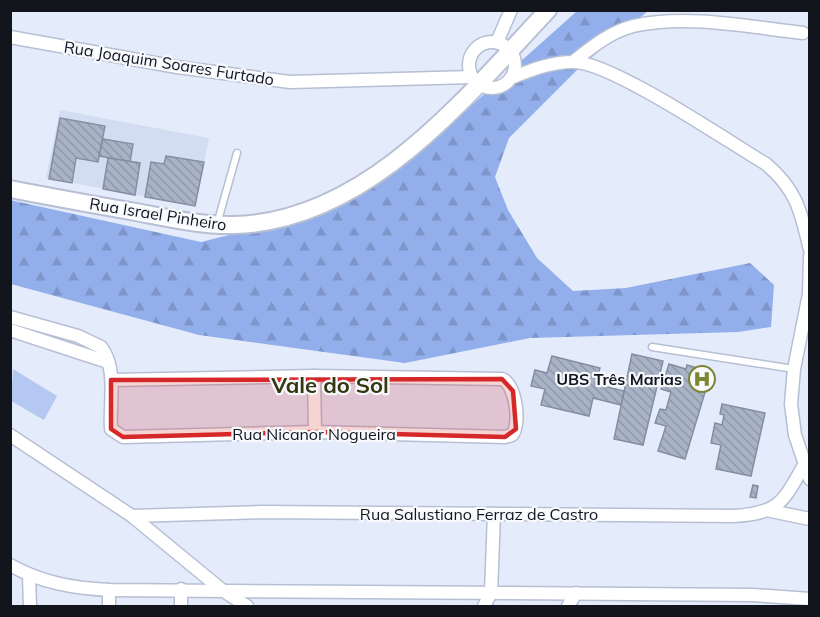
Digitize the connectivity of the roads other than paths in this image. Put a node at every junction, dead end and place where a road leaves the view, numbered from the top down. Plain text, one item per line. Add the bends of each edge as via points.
1 (511, 10) edge
2 (548, 10) edge
3 (803, 33) dead end
4 (10, 37) edge
5 (503, 46) junction
6 (574, 61) junction
7 (511, 78) junction
8 (475, 80) junction
9 (237, 153) dead end
10 (10, 189) edge
11 (217, 225) junction
12 (810, 250) edge
13 (810, 256) edge
14 (10, 317) edge
15 (10, 330) edge
16 (652, 347) dead end
17 (108, 362) junction
18 (794, 369) junction
19 (314, 376) junction
20 (111, 380) junction
21 (315, 432) junction
22 (10, 435) edge
23 (803, 466) junction
24 (810, 479) edge
25 (771, 511) junction
26 (494, 514) junction
27 (132, 516) junction
28 (810, 519) edge
29 (10, 565) edge
30 (29, 575) junction
31 (109, 590) junction
32 (181, 590) junction
33 (222, 590) junction
34 (405, 593) junction
35 (491, 593) junction
36 (576, 593) junction
37 (656, 594) junction
38 (687, 594) junction
39 (809, 600) edge
40 (30, 606) edge
41 (109, 606) edge
42 (182, 606) edge
43 (247, 606) edge
44 (398, 606) edge
45 (484, 606) edge
46 (568, 606) edge
47 (650, 606) edge
48 (693, 606) edge

1 - 5 street
2 - 5 main road, Rua Israel Pinheiro
3 - 6 street via 730,24 653,24 602,39
4 - 8 street, Rua Joaquim Soares Furtado via 177,67 290,82
5 - 7 street via 515,63
5 - 8 main road, Rua Israel Pinheiro
5 - 8 street via 484,44 473,54 469,65
6 - 7 street, Rua Joaquim Soares Furtado via 536,68
6 - 12 street via 642,90 766,164 794,194
7 - 8 street, Rua Joaquim Soares Furtado via 499,87
8 - 11 main road, Rua Israel Pinheiro via 394,162 342,197 266,222
9 - 11 lane
10 - 11 main road, Rua Israel Pinheiro
13 - 18 street via 809,294
14 - 17 street via 95,342
15 - 17 street
16 - 18 lane
17 - 20 street
18 - 23 street via 791,404
19 - 20 street
19 - 21 street
19 - 21 street, Rua Nicanor Nogueira via 506,380 513,391 516,429 505,436
20 - 21 street, Rua Nicanor Nogueira via 111,429 123,436
22 - 27 street
23 - 24 street
23 - 25 street
25 - 26 street, Rua Salustiano Ferraz de Castro via 734,516
25 - 28 street, Rua Salustiano Ferraz de Castro
26 - 27 street, Rua Salustiano Ferraz de Castro via 263,512
26 - 35 street
27 - 33 street
29 - 30 street
30 - 31 street via 69,586
30 - 40 street
31 - 32 street
31 - 41 street
32 - 33 street
32 - 42 street
33 - 34 street
33 - 43 street
34 - 35 street
34 - 44 street
35 - 36 street
35 - 45 street
36 - 37 street
36 - 46 street
37 - 38 street
37 - 47 street
38 - 39 street
38 - 48 street

